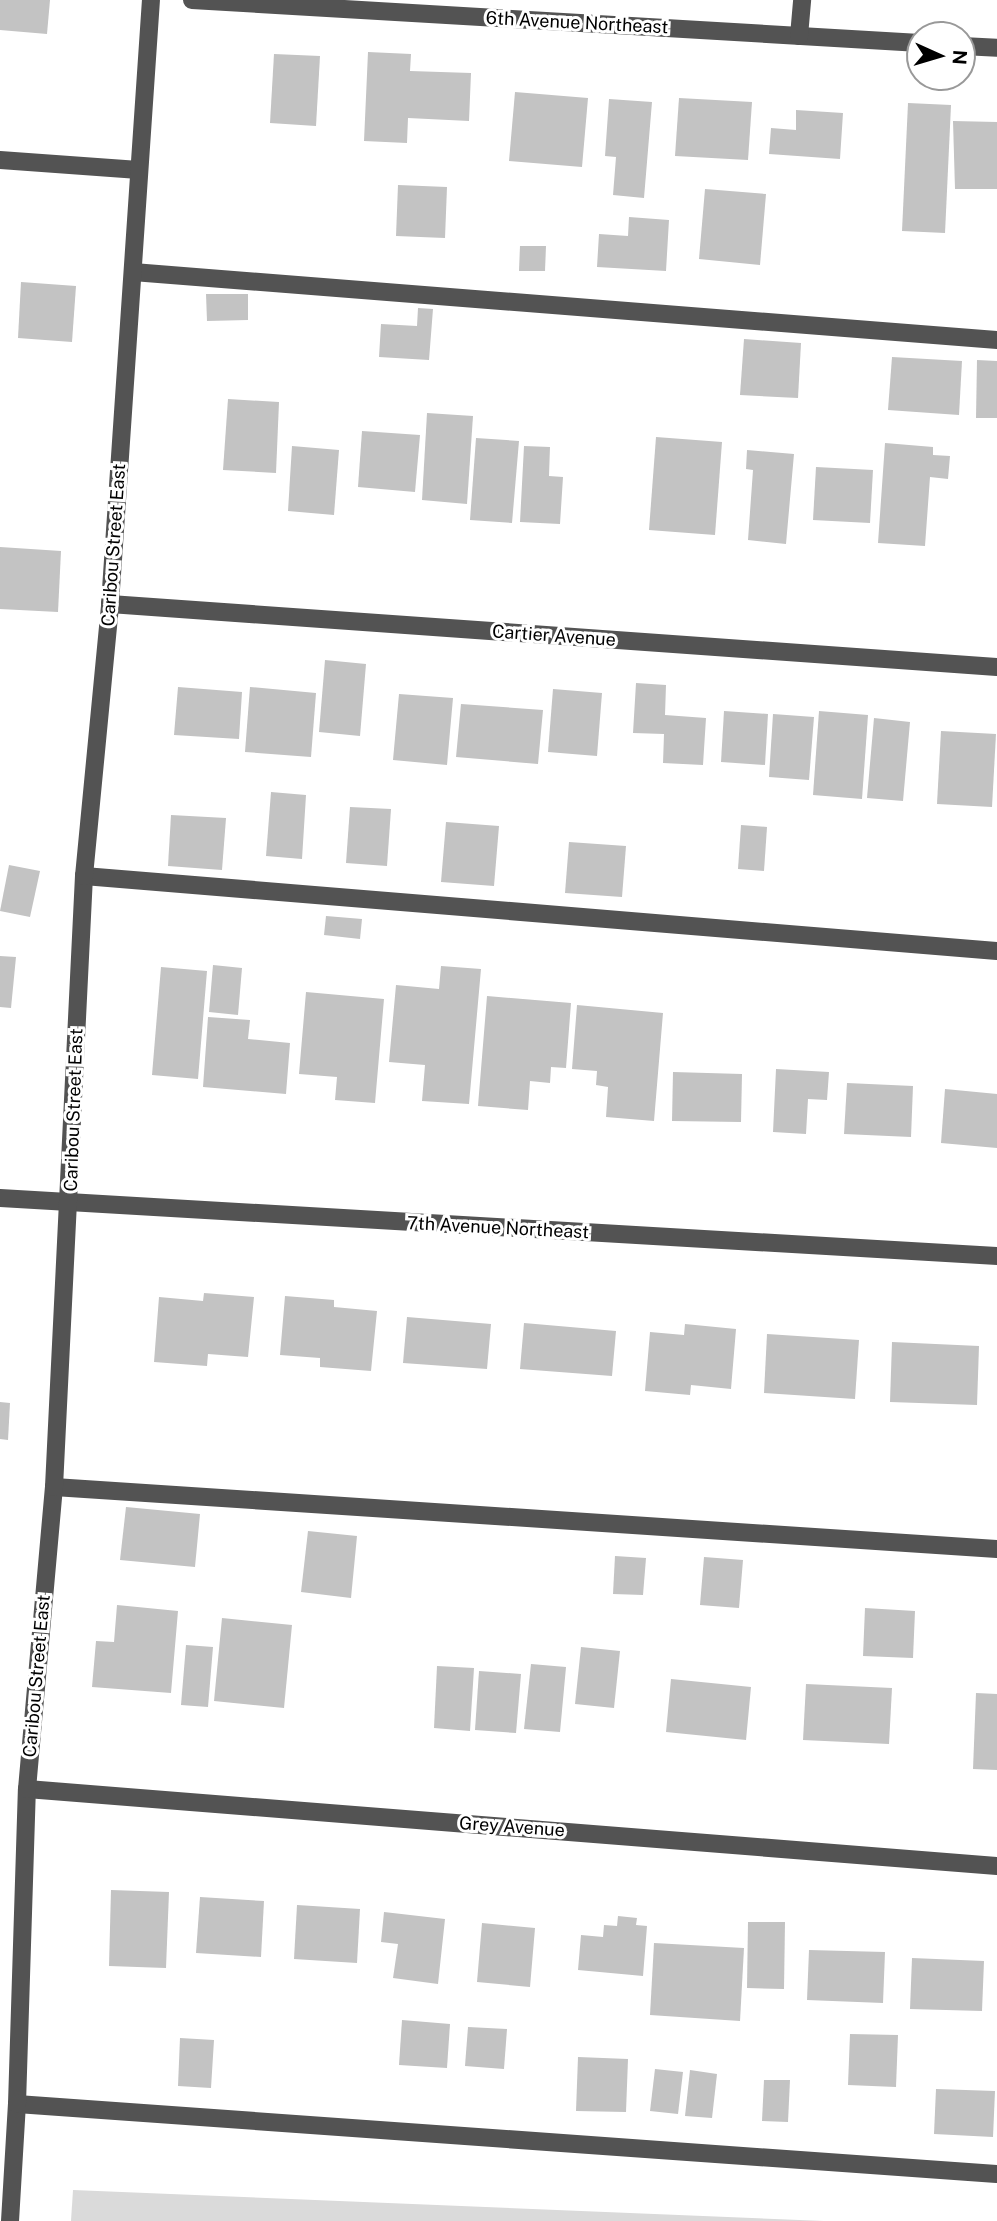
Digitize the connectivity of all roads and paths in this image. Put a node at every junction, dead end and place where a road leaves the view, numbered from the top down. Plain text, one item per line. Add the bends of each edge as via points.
1 (151, 0) edge
2 (192, 0) edge
3 (802, 0) edge
4 (799, 36) junction
5 (906, 42) edge
6 (976, 47) edge
7 (997, 48) edge
8 (0, 160) edge
9 (139, 170) junction
10 (133, 272) junction
11 (997, 340) edge
12 (110, 604) junction
13 (997, 667) edge
14 (85, 876) junction
15 (997, 950) edge
16 (0, 1198) edge
17 (70, 1203) junction
18 (997, 1256) edge
19 (54, 1487) junction
20 (997, 1549) edge
21 (27, 1789) junction
22 (997, 1866) edge
23 (17, 2104) junction
24 (997, 2174) edge
25 (6, 2199) edge
26 (10, 2221) edge

1 - 9 street, Caribou Street East
2 - 4 street, 6th Avenue Northeast
3 - 4 street
4 - 5 street, 6th Avenue Northeast
6 - 7 street
8 - 9 street
9 - 10 street, Caribou Street East
10 - 11 street
10 - 12 street, Caribou Street East
12 - 13 street, Cartier Avenue
12 - 14 street, Caribou Street East
14 - 15 street
14 - 17 street, Caribou Street East
16 - 17 street, 7th Avenue Northeast
17 - 18 street, 7th Avenue Northeast
17 - 19 street, Caribou Street East
19 - 20 street
19 - 21 street, Caribou Street East
21 - 22 street, Grey Avenue
21 - 23 street, Caribou Street East
23 - 24 street
23 - 25 street, Caribou Street East
25 - 26 street, Caribou Street East

